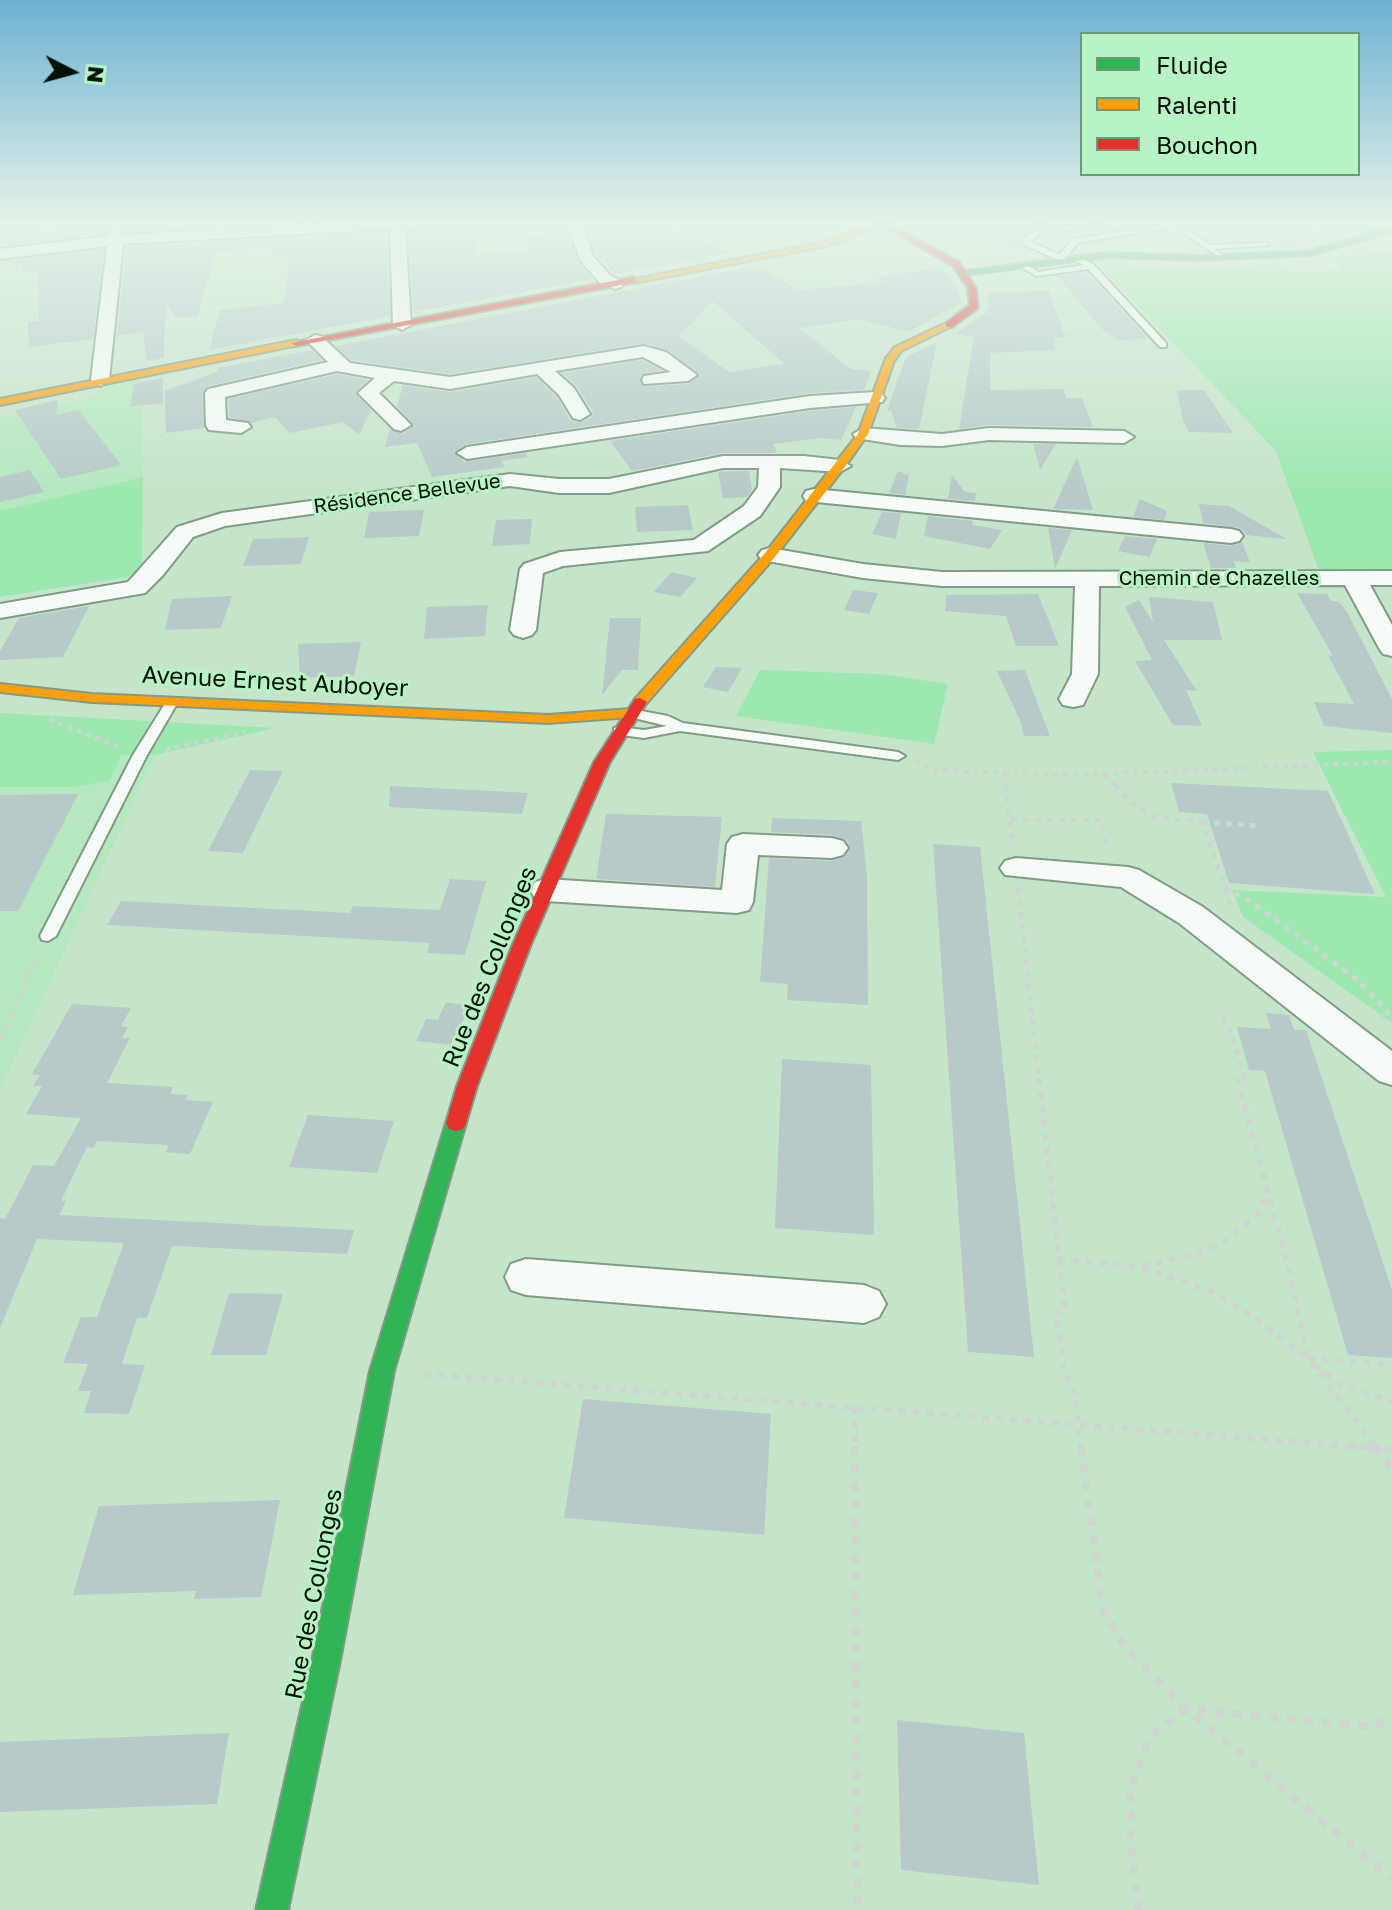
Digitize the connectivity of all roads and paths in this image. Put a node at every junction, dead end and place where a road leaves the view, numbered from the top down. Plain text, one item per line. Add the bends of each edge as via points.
1 (106, 312) edge
2 (401, 312) edge
3 (469, 312) edge
4 (967, 312) edge
5 (1128, 312) edge
6 (402, 325) junction
7 (315, 340) junction
8 (1163, 345) dead end
9 (341, 365) junction
10 (541, 368) junction
11 (390, 375) junction
12 (100, 380) junction
13 (651, 380) dead end
14 (875, 398) junction
15 (0, 402) edge
16 (580, 414) dead end
17 (401, 425) dead end
18 (241, 427) dead end
19 (863, 434) junction
20 (1124, 437) dead end
21 (467, 453) dead end
22 (770, 462) junction
23 (840, 466) junction
24 (814, 496) junction
25 (1231, 536) dead end
26 (770, 555) junction
27 (1392, 578) edge
28 (1085, 579) junction
29 (1354, 579) junction
30 (0, 611) edge
31 (523, 630) dead end
32 (1392, 648) edge
33 (0, 688) edge
34 (1073, 699) dead end
35 (172, 702) junction
36 (631, 713) junction
37 (548, 719) junction
38 (680, 727) junction
39 (619, 731) junction
40 (898, 756) joint
41 (1392, 762) edge
42 (1004, 772) junction
43 (1104, 774) junction
44 (1011, 819) junction
45 (1202, 822) junction
46 (1261, 826) dead end
47 (832, 848) dead end
48 (1016, 868) junction
49 (1112, 876) junction
50 (1225, 888) junction
51 (546, 890) junction
52 (1235, 921) dead end
53 (48, 936) joint
54 (1222, 1017) dead end
55 (1330, 1023) junction
56 (0, 1040) edge
57 (1392, 1071) edge
58 (1268, 1191) junction
59 (1058, 1259) junction
60 (1139, 1267) junction
61 (526, 1277) dead end
62 (864, 1304) dead end
63 (1308, 1358) junction
64 (1392, 1365) edge
65 (382, 1371) junction
66 (1392, 1401) edge
67 (855, 1407) junction
68 (1079, 1425) junction
69 (1377, 1448) junction
70 (1392, 1449) edge
71 (1392, 1468) edge
72 (1186, 1709) junction
73 (1392, 1717) edge
74 (1392, 1878) edge
75 (272, 1910) edge
76 (857, 1910) edge
77 (1139, 1910) edge

1 - 12 street
2 - 6 street
3 - 6 street
4 - 14 street, Rue des Collonges via 898,349
5 - 8 lane
6 - 7 street
7 - 9 street
7 - 12 street
9 - 11 street
9 - 18 street via 215,393 216,426
10 - 11 street via 462,383
10 - 13 street via 644,351 688,375
10 - 16 street via 567,392
11 - 17 street via 368,393
12 - 15 street
14 - 19 street, Rue des Collonges
14 - 21 street via 810,402
19 - 20 street via 942,440 989,434
19 - 23 street, Rue des Collonges
22 - 23 street, Résidence Bellevue
22 - 30 street, Résidence Bellevue via 723,462 609,486 510,480 222,520 185,532 136,588
22 - 31 street via 769,487 752,511 700,546 560,559 532,569
23 - 24 street, Rue des Collonges
24 - 25 street
24 - 26 street, Rue des Collonges
26 - 28 street, Chemin de Chazelles via 942,579
26 - 36 street, Rue des Collonges
27 - 29 street, Chemin de Chazelles
28 - 29 street, Chemin de Chazelles
28 - 34 street, Chemin de Chazelles via 1085,674
29 - 32 street, Chemin de Chazelles
33 - 35 street, Avenue Ernest Auboyer
35 - 37 street, Avenue Ernest Auboyer
35 - 53 lane
36 - 37 street, Avenue Ernest Auboyer
36 - 38 lane
36 - 39 street, Rue des Collonges
37 - 39 street, Avenue Ernest Auboyer
38 - 39 lane via 644,734
38 - 40 lane
39 - 51 street, Rue des Collonges
40 - 42 path via 935,770
41 - 43 path
42 - 43 path
42 - 44 path
43 - 45 path via 1130,802 1154,817
44 - 48 path
44 - 49 path via 1101,820
45 - 46 path
45 - 50 path
47 - 51 street via 743,844 737,902
48 - 49 street
48 - 59 path
49 - 55 street via 1128,877 1191,915
50 - 52 path
50 - 55 path via 1355,978 1389,1017 1353,1015
51 - 65 street, Rue des Collonges via 467,1086
53 - 56 path
54 - 58 path via 1244,1076 1237,1077
55 - 57 street
58 - 60 path via 1259,1213 1226,1241
58 - 63 path
59 - 60 path
59 - 68 path via 1065,1312 1056,1313
60 - 63 path via 1211,1291
61 - 62 street
63 - 64 path
63 - 66 path via 1340,1385
63 - 69 path
65 - 67 path
65 - 75 street, Rue des Collonges
67 - 68 path
67 - 76 path
68 - 69 path
68 - 72 path via 1103,1610 1125,1647
69 - 70 path
69 - 71 path
72 - 73 path via 1372,1727
72 - 74 path
72 - 77 path via 1148,1739 1130,1790

